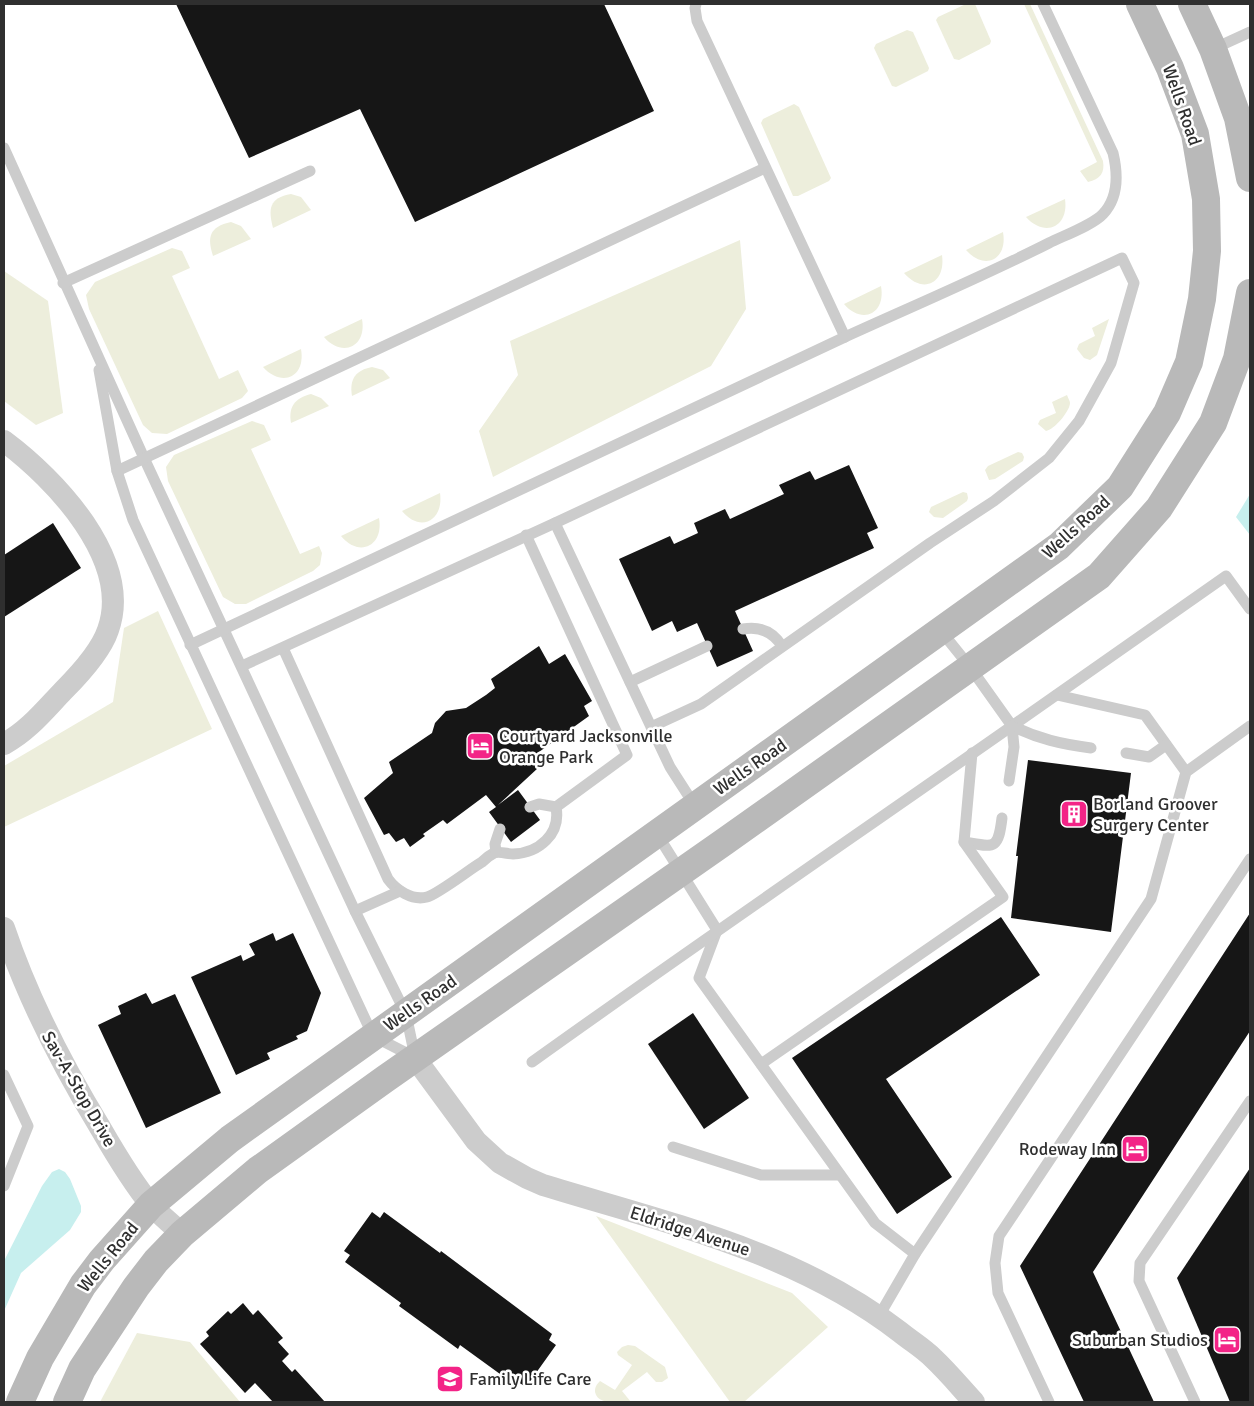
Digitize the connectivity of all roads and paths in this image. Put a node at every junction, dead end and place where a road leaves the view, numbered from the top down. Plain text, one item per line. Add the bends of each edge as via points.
1 (696, 4) edge
2 (1043, 4) edge
3 (1140, 4) edge
4 (1192, 4) edge
5 (1250, 32) edge
6 (1213, 49) junction
7 (4, 148) edge
8 (765, 168) junction
9 (310, 171) dead end
10 (1250, 178) edge
11 (64, 283) junction
12 (1250, 293) edge
13 (845, 337) junction
14 (96, 354) junction
15 (4, 441) edge
16 (144, 458) junction
17 (117, 471) junction
18 (555, 523) junction
19 (526, 535) junction
20 (1250, 608) edge
21 (225, 629) junction
22 (743, 629) dead end
23 (941, 631) junction
24 (190, 645) junction
25 (707, 646) dead end
26 (782, 646) junction
27 (283, 648) junction
28 (242, 666) junction
29 (970, 667) junction
30 (630, 682) junction
31 (1056, 696) junction
32 (1012, 726) junction
33 (1250, 726) edge
34 (651, 727) junction
35 (4, 744) edge
36 (1166, 745) junction
37 (1091, 748) dead end
38 (972, 753) junction
39 (1126, 754) dead end
40 (1186, 772) junction
41 (1009, 780) dead end
42 (695, 806) junction
43 (530, 807) dead end
44 (556, 807) junction
45 (1002, 818) dead end
46 (500, 828) dead end
47 (656, 834) junction
48 (964, 842) junction
49 (496, 852) junction
50 (1250, 859) edge
51 (681, 872) junction
52 (400, 891) junction
53 (355, 911) junction
54 (4, 928) edge
55 (717, 930) junction
56 (406, 1014) junction
57 (373, 1036) junction
58 (416, 1058) junction
59 (532, 1062) dead end
60 (761, 1064) junction
61 (4, 1075) edge
62 (1250, 1101) edge
63 (672, 1147) dead end
64 (840, 1175) junction
65 (4, 1186) edge
66 (151, 1205) junction
67 (182, 1234) junction
68 (916, 1254) junction
69 (879, 1316) junction
70 (20, 1402) edge
71 (67, 1402) edge
72 (974, 1402) edge
73 (1049, 1402) edge
74 (1195, 1402) edge

1 - 8 lane via 697,20
2 - 13 lane via 1114,153 1118,171 1117,187 1111,202 1102,215 1030,253
3 - 23 main road, Wells Road via 1170,68 1195,134 1206,199 1207,251 1202,298 1189,362 1167,413 1120,487 1060,546
4 - 6 main road
5 - 6 lane
6 - 10 main road via 1238,118
7 - 11 lane
8 - 13 lane
8 - 16 lane
9 - 11 lane
11 - 14 lane
12 - 29 main road via 1237,359 1214,423 1158,508 1099,576
13 - 21 lane
14 - 16 lane
14 - 17 lane
15 - 35 street via 60,492 85,526 103,556 113,602 108,631 77,677 30,727
16 - 17 lane
16 - 21 lane
17 - 24 lane via 133,520
18 - 19 lane
18 - 26 lane via 1122,258 1134,283 1111,363 1079,421 1049,458 994,501
18 - 30 lane
19 - 27 lane
19 - 44 lane via 627,755
20 - 31 lane via 1226,576
21 - 24 lane
21 - 28 lane
22 - 26 lane via 765,630
23 - 29 lane
23 - 42 main road, Wells Road
24 - 57 lane
25 - 30 lane
26 - 34 lane via 700,704
27 - 28 lane
27 - 52 lane via 388,878
28 - 53 lane
29 - 32 lane
29 - 51 main road
30 - 34 lane
31 - 32 lane
31 - 36 lane via 1145,716
32 - 37 lane via 1059,744
32 - 38 lane
32 - 41 lane via 1014,747
33 - 40 lane
34 - 42 lane via 670,767
36 - 39 lane via 1149,757
36 - 40 lane
38 - 48 lane
38 - 55 lane
40 - 68 lane via 1151,899
42 - 47 main road, Wells Road
43 - 44 lane via 539,804
44 - 49 lane via 556,826 541,844 523,853
45 - 48 lane via 996,843 989,846
46 - 49 lane
47 - 51 lane
47 - 56 main road, Wells Road
48 - 60 lane via 1003,897
49 - 52 lane via 429,897 410,896
50 - 73 lane via 998,1236 995,1263 998,1293
51 - 55 lane
51 - 58 main road
52 - 53 lane
53 - 56 lane
54 - 66 street, Sav-A-Stop Drive via 46,1033 82,1099
55 - 59 lane
55 - 60 lane via 698,978
56 - 57 main road, Wells Road
56 - 58 lane
57 - 58 lane
57 - 66 main road, Wells Road via 230,1139
58 - 67 main road via 258,1170
58 - 69 street, Eldridge Avenue via 476,1141 500,1163 526,1178 740,1246 831,1287
60 - 64 lane
61 - 65 lane via 28,1126
62 - 74 lane via 1140,1263 1139,1281
63 - 64 lane via 761,1175
64 - 68 lane via 875,1223
66 - 67 street, Sav-A-Stop Drive
66 - 70 main road, Wells Road via 83,1285 40,1358
67 - 71 main road via 136,1287 82,1369
68 - 69 lane
69 - 72 street, Eldridge Avenue via 932,1357

